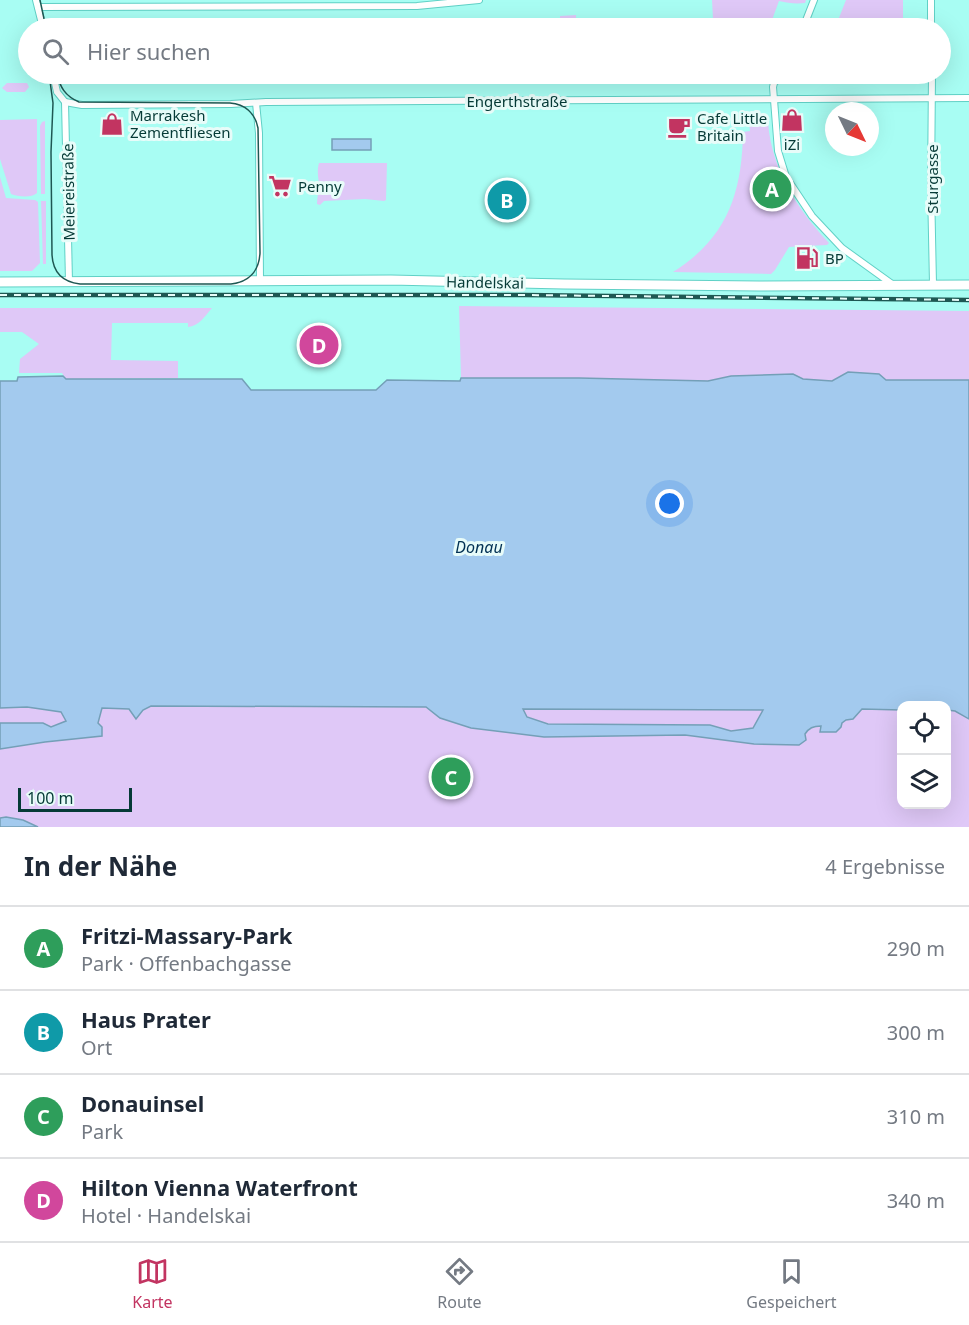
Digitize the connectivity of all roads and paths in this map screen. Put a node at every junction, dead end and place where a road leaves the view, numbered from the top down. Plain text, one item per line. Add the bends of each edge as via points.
1 (479, 0) edge
2 (814, 0) edge
3 (931, 0) edge
4 (37, 3) edge
5 (424, 3) edge
6 (41, 18) edge
7 (807, 18) edge
8 (932, 18) edge
9 (55, 84) edge
10 (774, 84) edge
11 (932, 84) edge
12 (932, 98) junction
13 (969, 98) edge
14 (774, 100) junction
15 (65, 102) junction
16 (256, 103) junction
17 (0, 282) edge
18 (69, 282) junction
19 (260, 282) junction
20 (933, 284) junction
21 (893, 285) junction
22 (969, 285) edge

1 - 5 street
2 - 7 street
3 - 8 street
4 - 5 street
4 - 6 street
9 - 15 street
10 - 14 street
11 - 12 street, Sturgasse
12 - 13 street, Engerthstraße
12 - 14 street, Engerthstraße
12 - 20 street, Sturgasse
14 - 16 street, Engerthstraße
14 - 21 street via 778,151 796,193 842,248
15 - 16 street, Engerthstraße
15 - 18 street, Meiereistraße
16 - 19 street
17 - 18 main road, Handelskai
18 - 19 main road, Handelskai
19 - 21 main road, Handelskai
20 - 21 main road, Handelskai
20 - 22 main road, Handelskai

